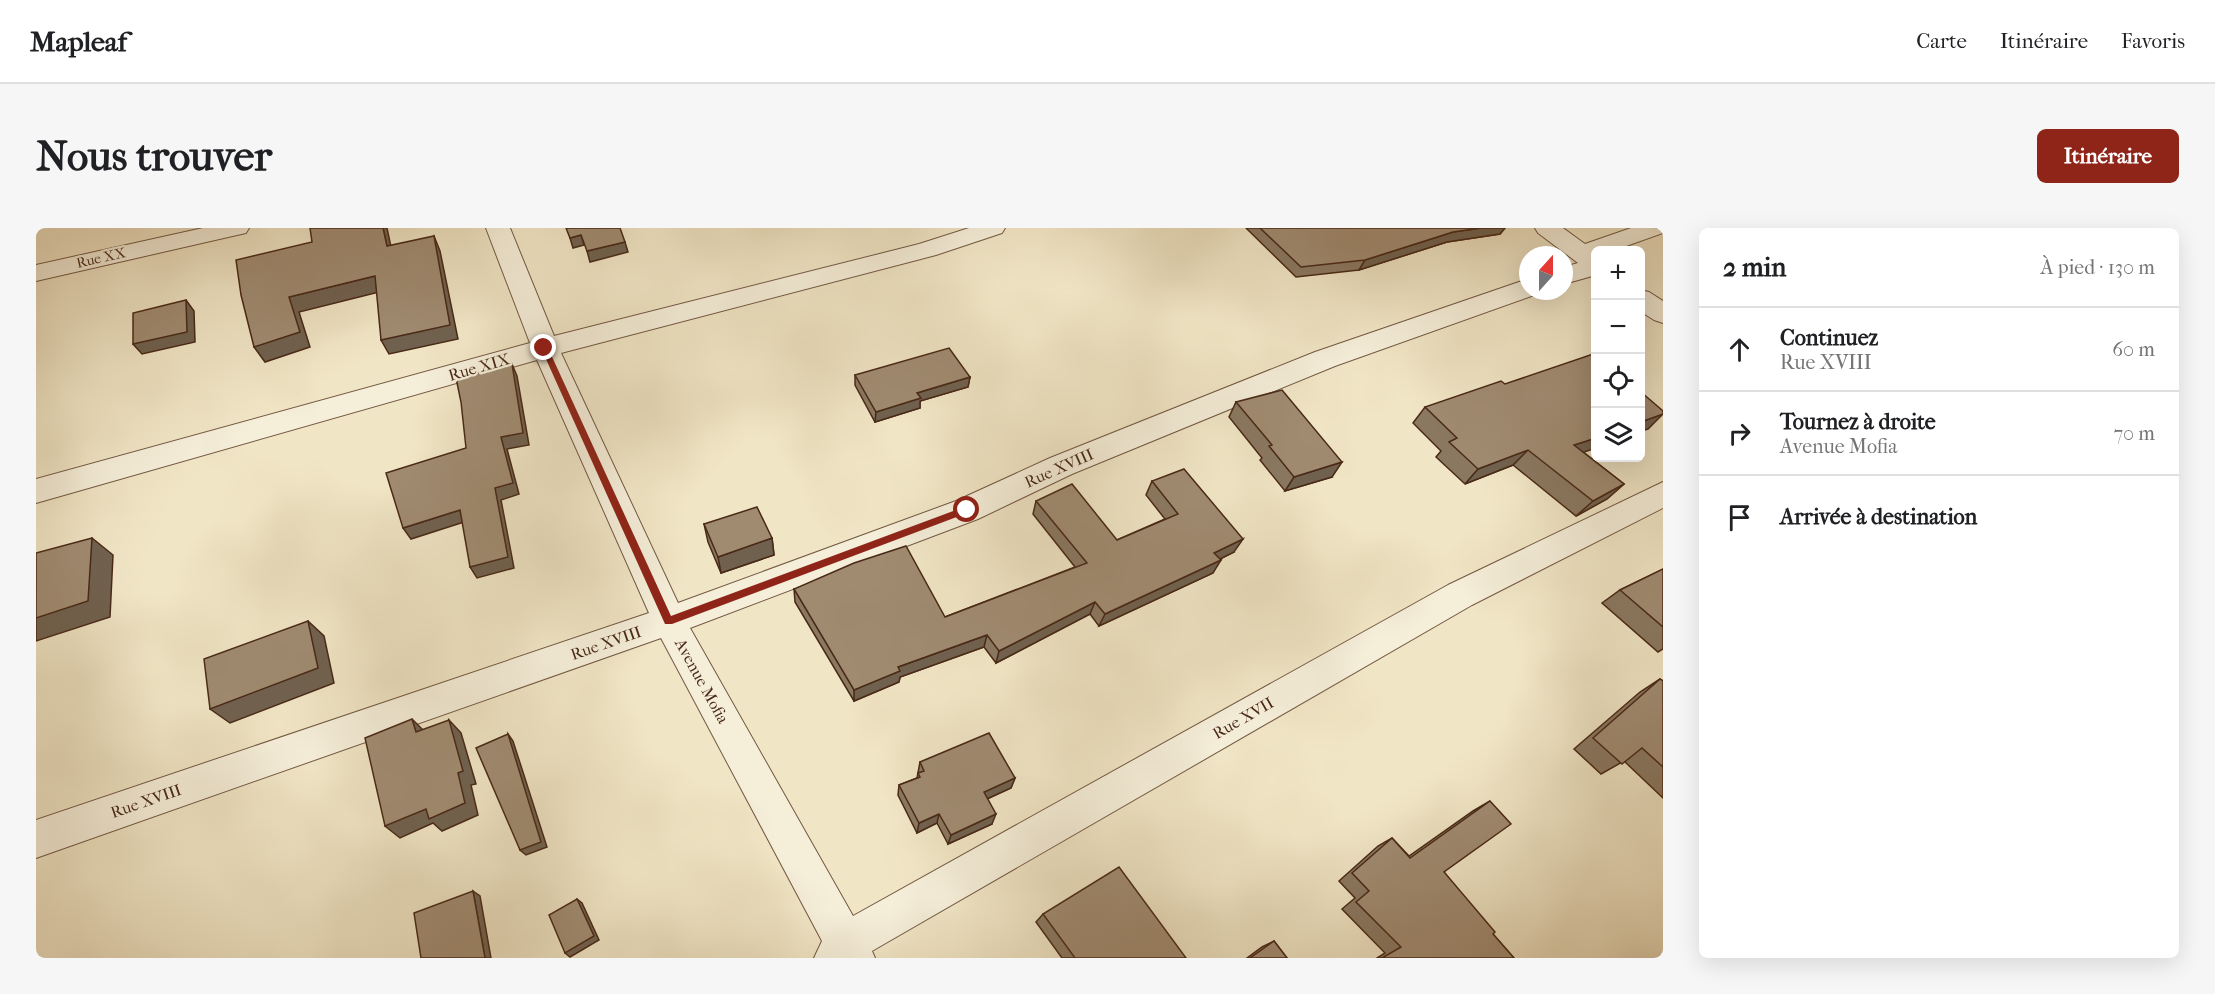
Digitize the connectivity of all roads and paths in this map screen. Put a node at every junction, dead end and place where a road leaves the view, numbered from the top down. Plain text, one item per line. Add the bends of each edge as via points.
1 (237, 228) edge
2 (498, 228) edge
3 (993, 228) edge
4 (1547, 228) edge
5 (1654, 228) edge
6 (1620, 246) edge
7 (1591, 261) edge
8 (1573, 271) edge
9 (36, 273) edge
10 (1516, 292) edge
11 (1644, 300) edge
12 (1663, 315) edge
13 (544, 348) junction
14 (36, 491) edge
15 (1663, 494) edge
16 (669, 621) junction
17 (36, 839) edge
18 (845, 953) edge

1 - 9 street, Rue XX
2 - 13 street, Avenue Mofia
3 - 13 street, Rue XIX via 927,250
4 - 7 street
5 - 6 street
7 - 8 street
10 - 16 street, Rue XVIII via 1325,359 1061,466 967,510
11 - 12 street
13 - 14 street, Rue XIX
13 - 16 street, Avenue Mofia
15 - 18 street, Rue XVII via 1460,595
16 - 17 street, Rue XVIII
16 - 18 street, Avenue Mofia

